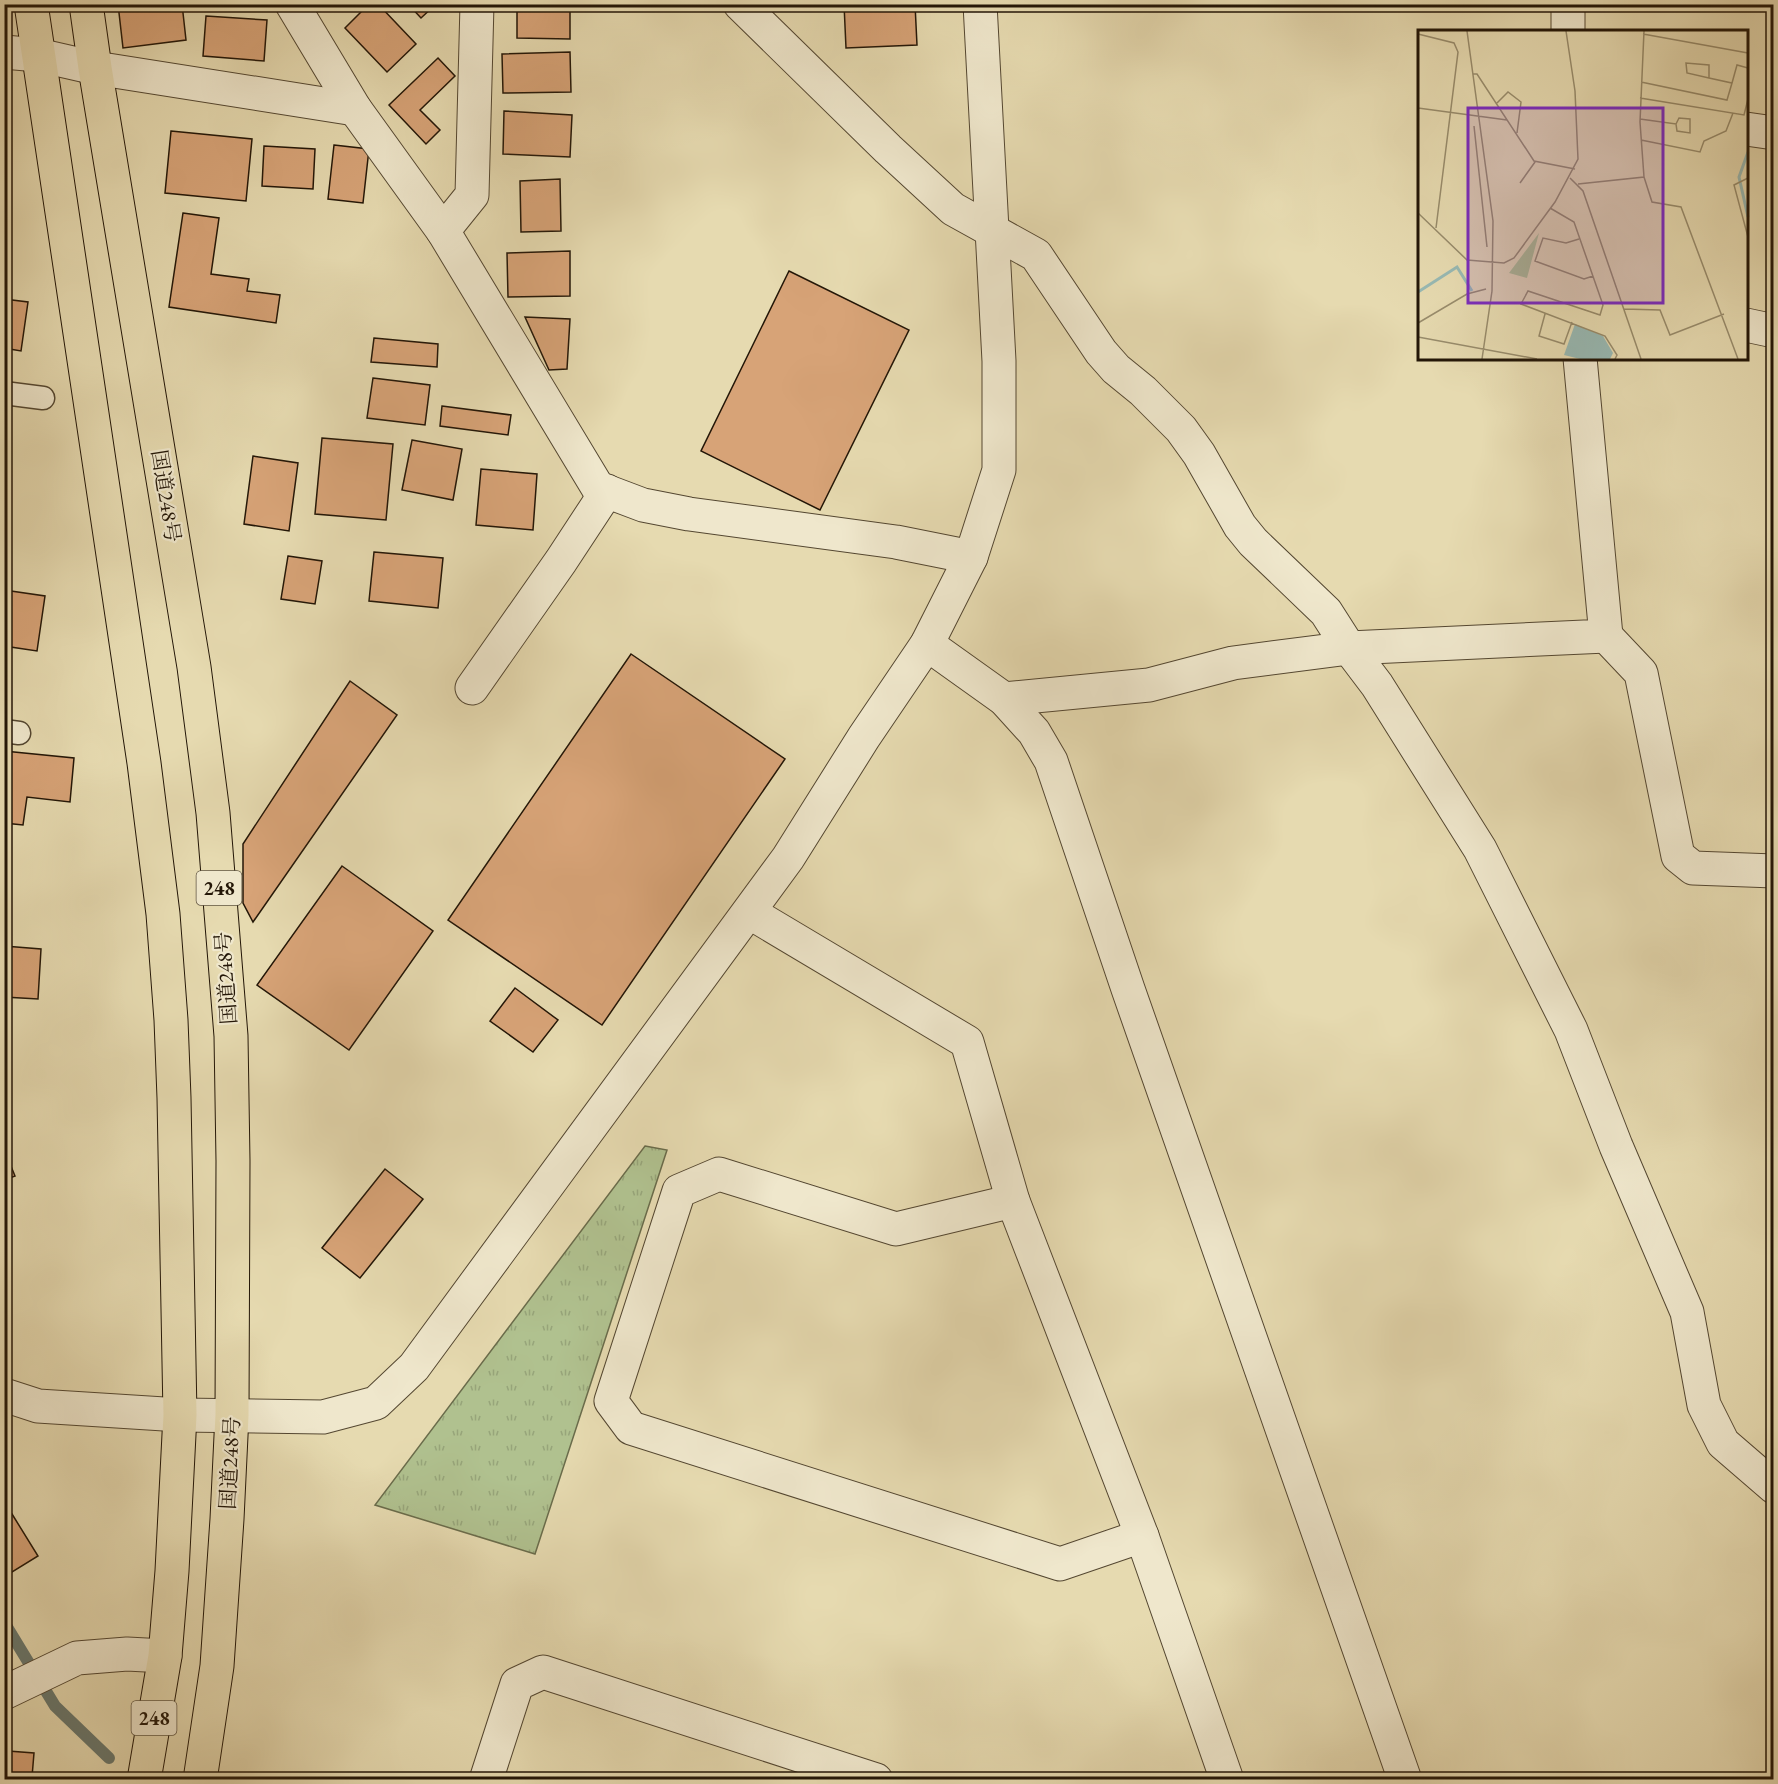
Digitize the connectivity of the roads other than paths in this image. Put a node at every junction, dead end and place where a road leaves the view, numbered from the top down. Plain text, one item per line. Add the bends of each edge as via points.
1 (31, 4) edge
2 (86, 4) edge
3 (292, 4) edge
4 (477, 4) edge
5 (740, 4) edge
6 (980, 4) edge
7 (1568, 4) edge
8 (1568, 30) edge
9 (4, 52) edge
10 (38, 55) junction
11 (95, 68) junction
12 (355, 109) junction
13 (1748, 129) edge
14 (1773, 133) edge
15 (443, 231) junction
16 (993, 231) junction
17 (1748, 326) edge
18 (1773, 331) edge
19 (1580, 360) edge
20 (4, 393) edge
21 (43, 398) dead end
22 (602, 489) junction
23 (971, 557) junction
24 (1606, 636) junction
25 (927, 644) junction
26 (1349, 648) junction
27 (472, 688) dead end
28 (1004, 699) junction
29 (1773, 872) edge
30 (749, 912) junction
31 (1013, 1201) junction
32 (4, 1395) edge
33 (180, 1415) junction
34 (232, 1415) junction
35 (1773, 1487) edge
36 (1142, 1536) junction
37 (165, 1656) junction
38 (4, 1693) edge
39 (144, 1779) edge
40 (200, 1779) edge
41 (486, 1779) edge
42 (876, 1779) edge
43 (1227, 1779) edge
44 (1405, 1779) edge

1 - 10 highway, 248
2 - 11 highway, 国道248号 / 248
3 - 12 street
4 - 15 street via 472,195
5 - 16 street via 953,209
6 - 16 street
7 - 8 street
9 - 10 street
10 - 11 street
10 - 33 highway, 248 via 163,914 174,1098
11 - 12 street
11 - 34 highway, 国道248号 / 248 via 194,667 213,813 231,1036
12 - 15 street
13 - 14 street
15 - 22 street
16 - 23 street via 999,470
16 - 26 street via 1036,255 1101,352 1181,429 1240,526 1326,612
17 - 18 street
19 - 24 street
20 - 21 lane
22 - 23 street via 643,505 689,514 896,542
22 - 27 street via 561,561
23 - 25 street
24 - 26 street
24 - 29 street via 1641,673 1678,856 1693,868
25 - 28 street
25 - 30 street
26 - 28 street via 1233,663 1149,685
26 - 35 street via 1377,685 1480,849 1571,1030 1687,1312 1704,1405 1723,1443
28 - 44 street via 1034,732 1051,761
30 - 31 street via 966,1042
30 - 34 street via 414,1367 376,1403 366,1406 323,1417
31 - 36 street
31 - 36 street via 896,1229 719,1174 679,1191 611,1401 631,1428 1060,1564
32 - 33 street via 38,1406
33 - 34 street
33 - 37 highway, 248
34 - 40 highway, 国道248号 / 248 via 217,1666
36 - 43 street
37 - 38 street via 77,1658
37 - 39 highway, 248
41 - 42 street via 518,1684 543,1672

